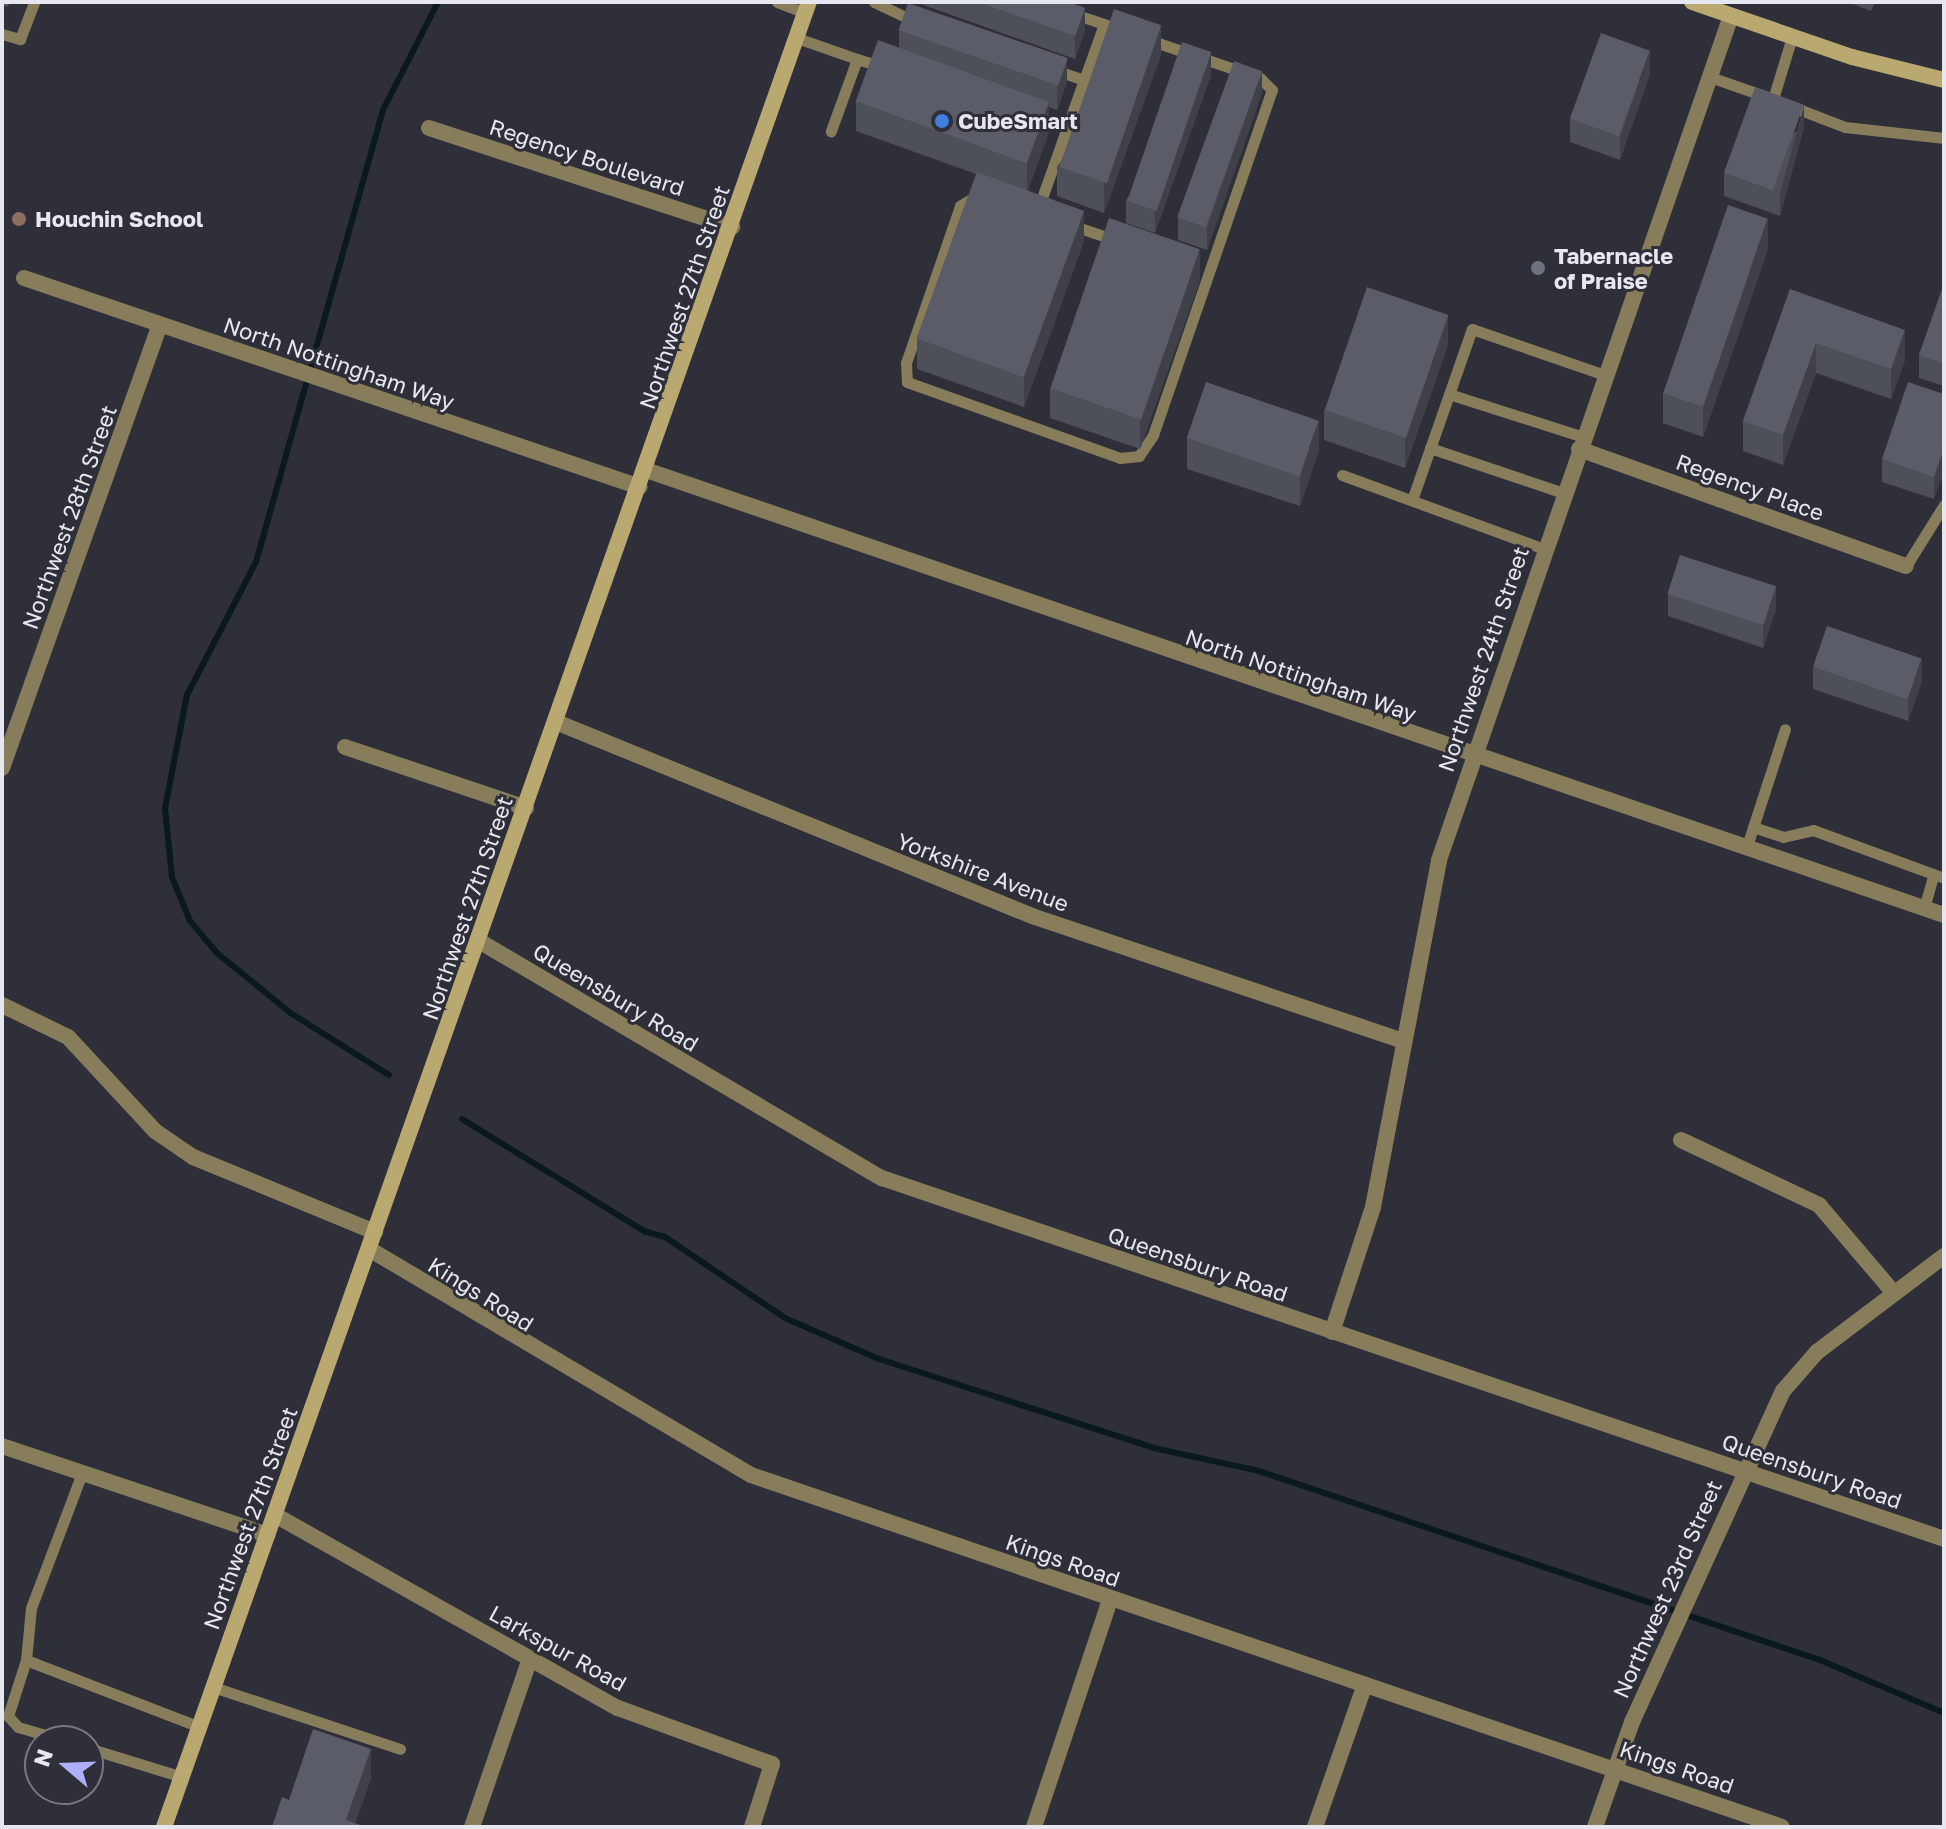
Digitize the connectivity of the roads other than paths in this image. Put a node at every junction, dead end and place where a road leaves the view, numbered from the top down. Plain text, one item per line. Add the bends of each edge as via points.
1 (34, 2) edge
2 (777, 2) edge
3 (874, 2) edge
4 (1692, 2) edge
5 (1053, 6) edge
6 (808, 8) edge
7 (1731, 16) junction
8 (923, 24) edge
9 (1104, 24) junction
10 (2, 34) edge
11 (1792, 37) junction
12 (797, 38) junction
13 (857, 59) junction
14 (1040, 64) edge
15 (902, 74) edge
16 (1710, 77) junction
17 (1084, 80) junction
18 (1944, 80) edge
19 (1773, 99) junction
20 (1050, 126) edge
21 (429, 128) dead end
22 (831, 131) dead end
23 (1065, 131) junction
24 (1944, 138) edge
25 (996, 199) edge
26 (1023, 208) edge
27 (1036, 213) junction
28 (732, 227) junction
29 (1138, 248) edge
30 (1196, 268) edge
31 (1210, 273) junction
32 (24, 278) dead end
33 (160, 325) junction
34 (1605, 375) junction
35 (1449, 394) junction
36 (1581, 443) junction
37 (1430, 448) junction
38 (646, 470) junction
39 (1342, 475) dead end
40 (640, 487) junction
41 (1564, 493) junction
42 (1412, 500) junction
43 (1944, 505) edge
44 (1544, 549) junction
45 (1906, 566) joint
46 (556, 722) junction
47 (1785, 729) dead end
48 (345, 747) dead end
49 (1473, 757) junction
50 (2, 768) edge
51 (526, 808) junction
52 (1753, 827) junction
53 (1746, 849) junction
54 (1939, 876) edge
55 (1924, 908) junction
56 (1944, 915) edge
57 (479, 941) junction
58 (2, 1005) edge
59 (1403, 1041) junction
60 (1681, 1140) dead end
61 (375, 1232) junction
62 (369, 1249) junction
63 (1944, 1256) edge
64 (1894, 1293) junction
65 (1332, 1332) junction
66 (2, 1446) edge
67 (1743, 1471) junction
68 (82, 1473) junction
69 (275, 1515) junction
70 (268, 1535) junction
71 (1944, 1539) edge
72 (1110, 1600) junction
73 (530, 1659) junction
74 (26, 1660) junction
75 (1365, 1684) junction
76 (213, 1687) junction
77 (200, 1727) junction
78 (24, 1729) edge
79 (400, 1749) dead end
80 (104, 1753) edge
81 (1614, 1768) junction
82 (182, 1777) junction
83 (164, 1827) edge
84 (472, 1827) edge
85 (752, 1827) edge
86 (1034, 1827) edge
87 (1315, 1827) edge
88 (1595, 1827) edge
89 (1782, 1827) edge

1 - 10 lane via 20,39
2 - 6 lane
3 - 8 lane
4 - 7 main road
5 - 9 lane
6 - 12 main road, Northwest 27th Street
7 - 11 main road
7 - 16 street, Northwest 24th Street
9 - 17 lane
9 - 31 lane via 1260,78 1272,90
11 - 18 main road
11 - 19 lane
12 - 13 lane
12 - 28 main road, Northwest 27th Street
13 - 15 lane
13 - 22 lane
14 - 17 lane
16 - 19 lane
16 - 34 street, Northwest 24th Street
17 - 23 lane
19 - 24 lane via 1845,127
20 - 23 lane
21 - 28 street, Regency Boulevard
23 - 27 lane
25 - 31 lane via 975,195 960,206 906,363 907,382 1106,453 1130,459 1147,449
26 - 27 lane
27 - 29 lane
28 - 38 main road, Northwest 27th Street
30 - 31 lane
32 - 33 street, North Nottingham Way
33 - 40 street, North Nottingham Way
33 - 50 street, Northwest 28th Street
34 - 35 lane via 1472,329
34 - 36 street, Northwest 24th Street
35 - 36 lane
35 - 37 lane
36 - 41 street, Northwest 24th Street
36 - 45 street, Regency Place
37 - 41 lane
37 - 42 lane
38 - 40 main road, Northwest 27th Street
38 - 49 street, North Nottingham Way
39 - 42 lane
40 - 46 main road, Northwest 27th Street
41 - 44 street, Northwest 24th Street
42 - 44 lane
43 - 45 lane
44 - 49 street, Northwest 24th Street
46 - 51 main road, Northwest 27th Street
46 - 59 street, Yorkshire Avenue via 1032,916
47 - 52 lane
48 - 51 street
49 - 53 street, North Nottingham Way
49 - 59 street, Northwest 24th Street via 1427,907
51 - 57 main road, Northwest 27th Street
52 - 53 lane
52 - 54 lane via 1783,837 1813,830
53 - 55 street, North Nottingham Way
54 - 55 lane
55 - 56 street, North Nottingham Way
57 - 61 main road, Northwest 27th Street
57 - 65 street, Queensbury Road via 882,1178
58 - 61 street via 68,1037 155,1131 193,1157
59 - 65 street, Northwest 24th Street via 1373,1207
60 - 64 street via 1819,1205 1854,1237
61 - 62 main road, Northwest 27th Street
62 - 69 main road, Northwest 27th Street
62 - 72 street, Kings Road via 720,1461
63 - 64 street, Northwest 23rd Street
64 - 67 street, Northwest 23rd Street via 1798,1372
65 - 67 street, Queensbury Road
66 - 68 street
67 - 71 street, Queensbury Road
67 - 81 street, Northwest 23rd Street
68 - 70 street
68 - 74 lane via 31,1608
69 - 70 main road, Northwest 27th Street
69 - 73 street, Larkspur Road
70 - 76 main road, Northwest 27th Street
72 - 75 street, Kings Road
72 - 86 street
73 - 84 street
73 - 85 street, Larkspur Road via 618,1708 772,1764
74 - 77 lane
74 - 78 lane via 8,1716
75 - 81 street, Kings Road
75 - 87 street
76 - 77 main road, Northwest 27th Street
76 - 79 lane
77 - 82 main road, Northwest 27th Street
80 - 82 lane
81 - 88 street, Northwest 23rd Street
81 - 89 street, Kings Road
82 - 83 main road, Northwest 27th Street

